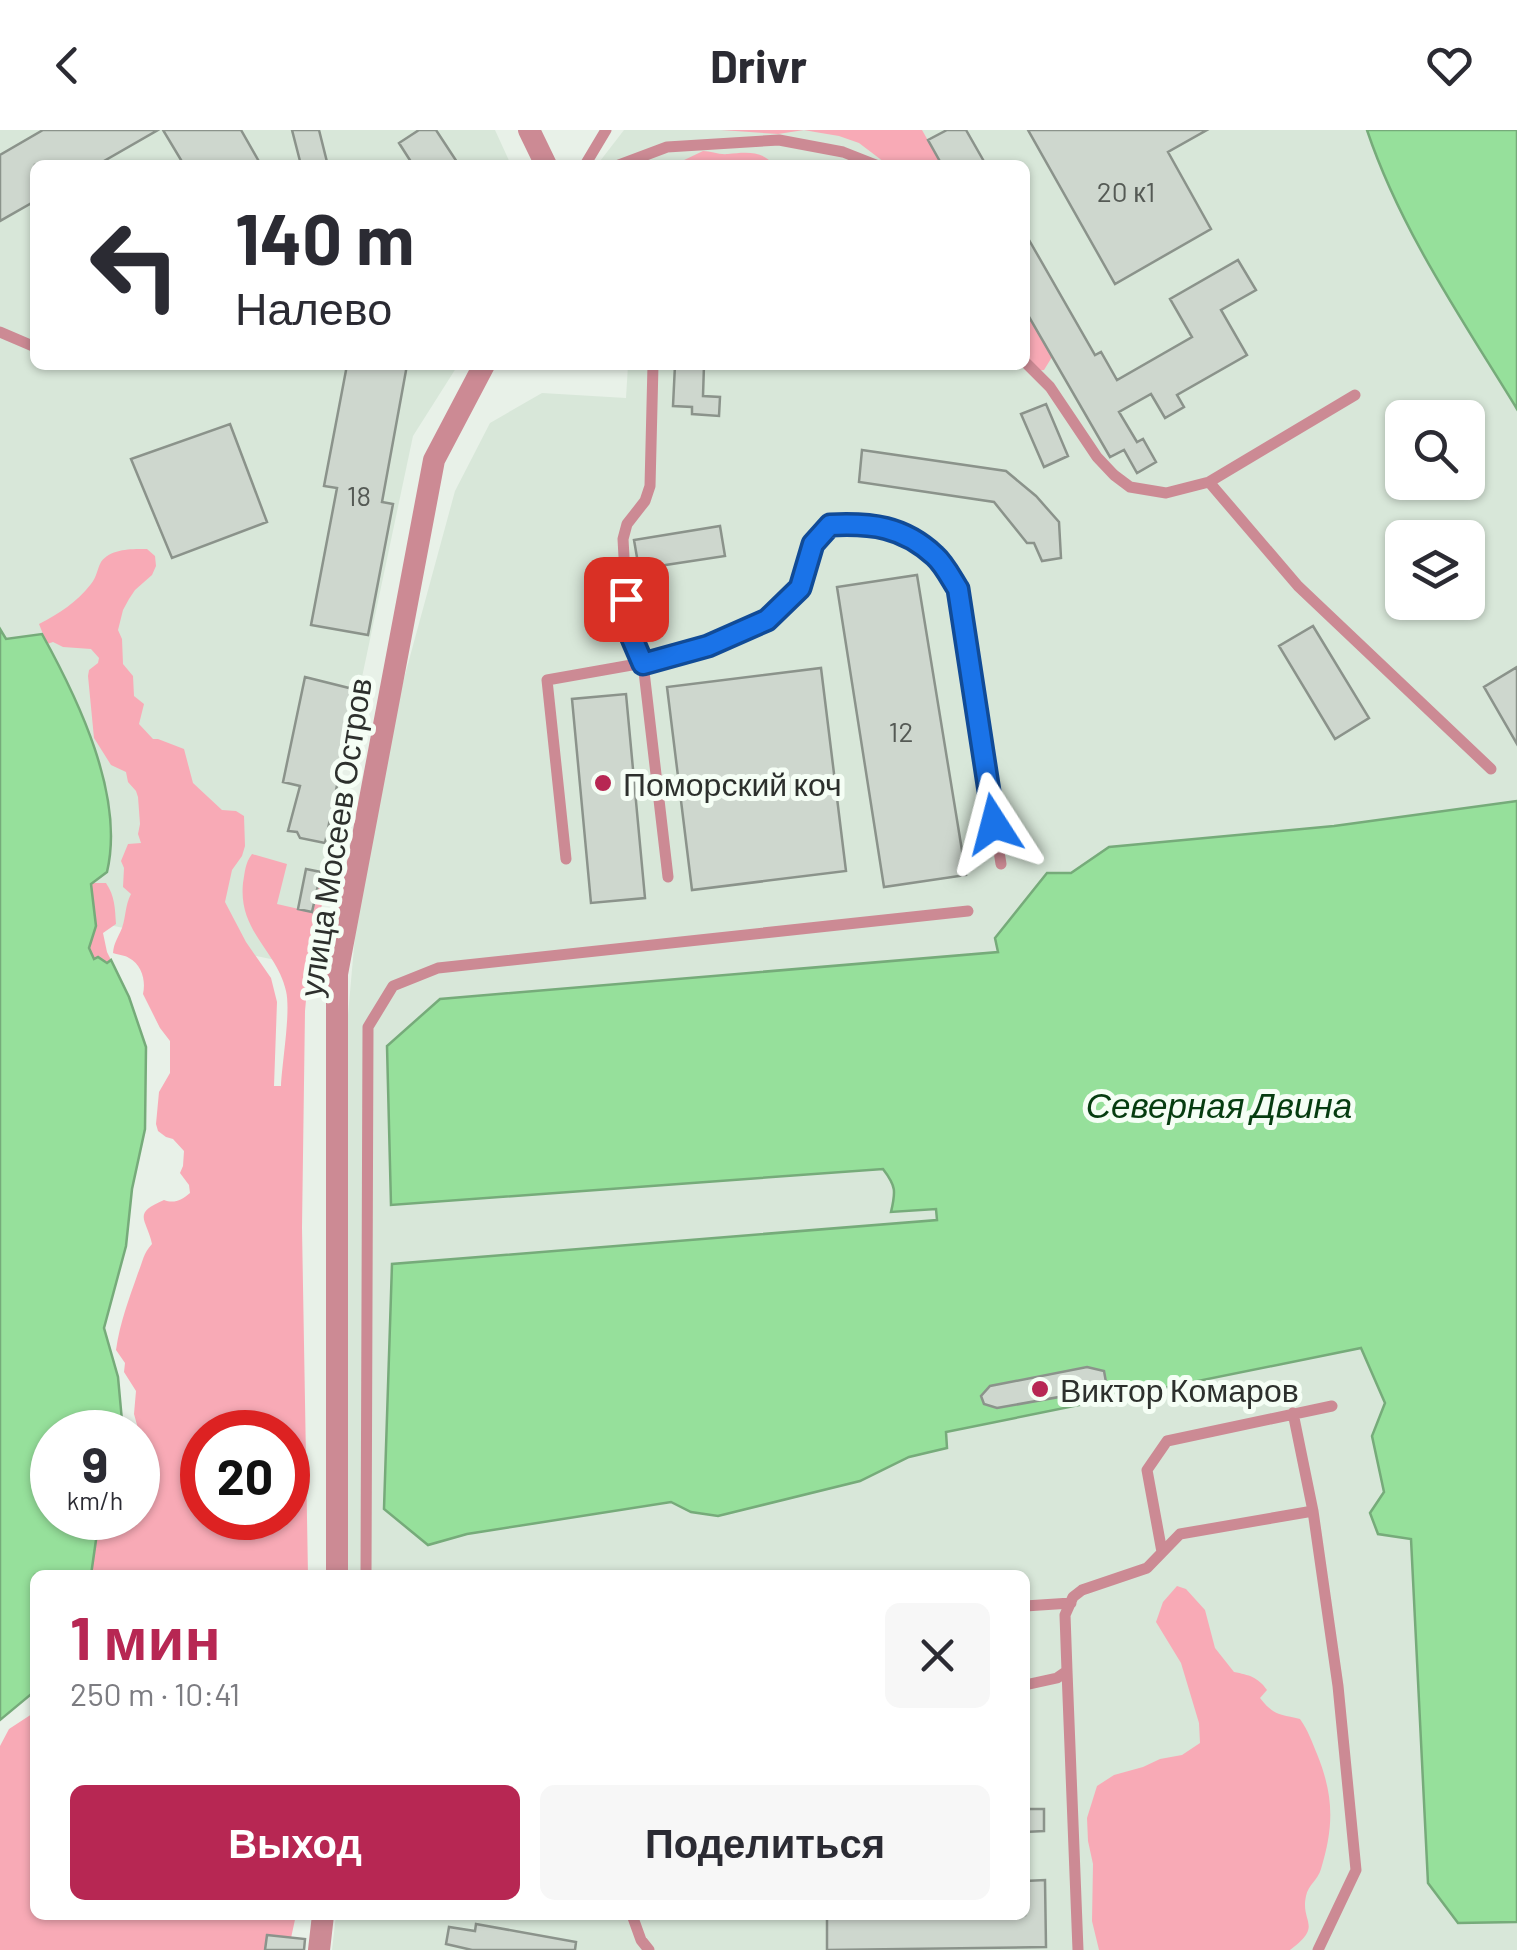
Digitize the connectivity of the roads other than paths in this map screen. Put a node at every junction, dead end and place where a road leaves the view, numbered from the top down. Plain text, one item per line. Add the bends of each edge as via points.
1 (528, 130) edge
2 (606, 130) edge
3 (543, 160) edge
4 (588, 160) edge
5 (632, 160) edge
6 (863, 160) edge
7 (0, 332) edge
8 (30, 345) edge
9 (1030, 367) edge
10 (481, 370) edge
11 (652, 370) edge
12 (1356, 395) dead end
13 (1208, 482) junction
14 (643, 664) junction
15 (1491, 769) dead end
16 (566, 859) dead end
17 (1001, 864) dead end
18 (668, 877) dead end
19 (968, 910) dead end
20 (1332, 1406) dead end
21 (1293, 1414) junction
22 (1313, 1510) junction
23 (1162, 1552) junction
24 (337, 1570) edge
25 (366, 1570) edge
26 (1071, 1603) junction
27 (1030, 1606) edge
28 (1068, 1671) junction
29 (1030, 1684) edge
30 (322, 1920) edge
31 (634, 1920) edge
32 (643, 1947) edge
33 (319, 1950) edge
34 (1078, 1950) edge
35 (1318, 1950) edge

1 - 3 street
2 - 4 lane
5 - 6 lane via 667,148 779,140
7 - 8 lane
9 - 13 lane via 1097,456 1130,487 1166,494
10 - 24 street, улица Мосеев Остров via 434,460 338,974
11 - 14 lane via 650,486 623,540 628,629
12 - 13 lane
13 - 15 lane via 1298,586
14 - 16 lane via 547,680
14 - 17 lane via 767,620 800,588 813,544 830,525 898,531 936,557 958,589
14 - 18 lane
19 - 25 lane via 438,968 393,986 368,1027
20 - 21 lane
21 - 22 lane
21 - 23 lane via 1167,1441 1147,1470
22 - 23 lane via 1180,1534
22 - 35 lane via 1356,1870
23 - 26 lane via 1147,1568 1082,1590
26 - 27 lane
26 - 28 lane via 1065,1615
28 - 29 lane
28 - 34 lane
30 - 33 street
31 - 32 lane

